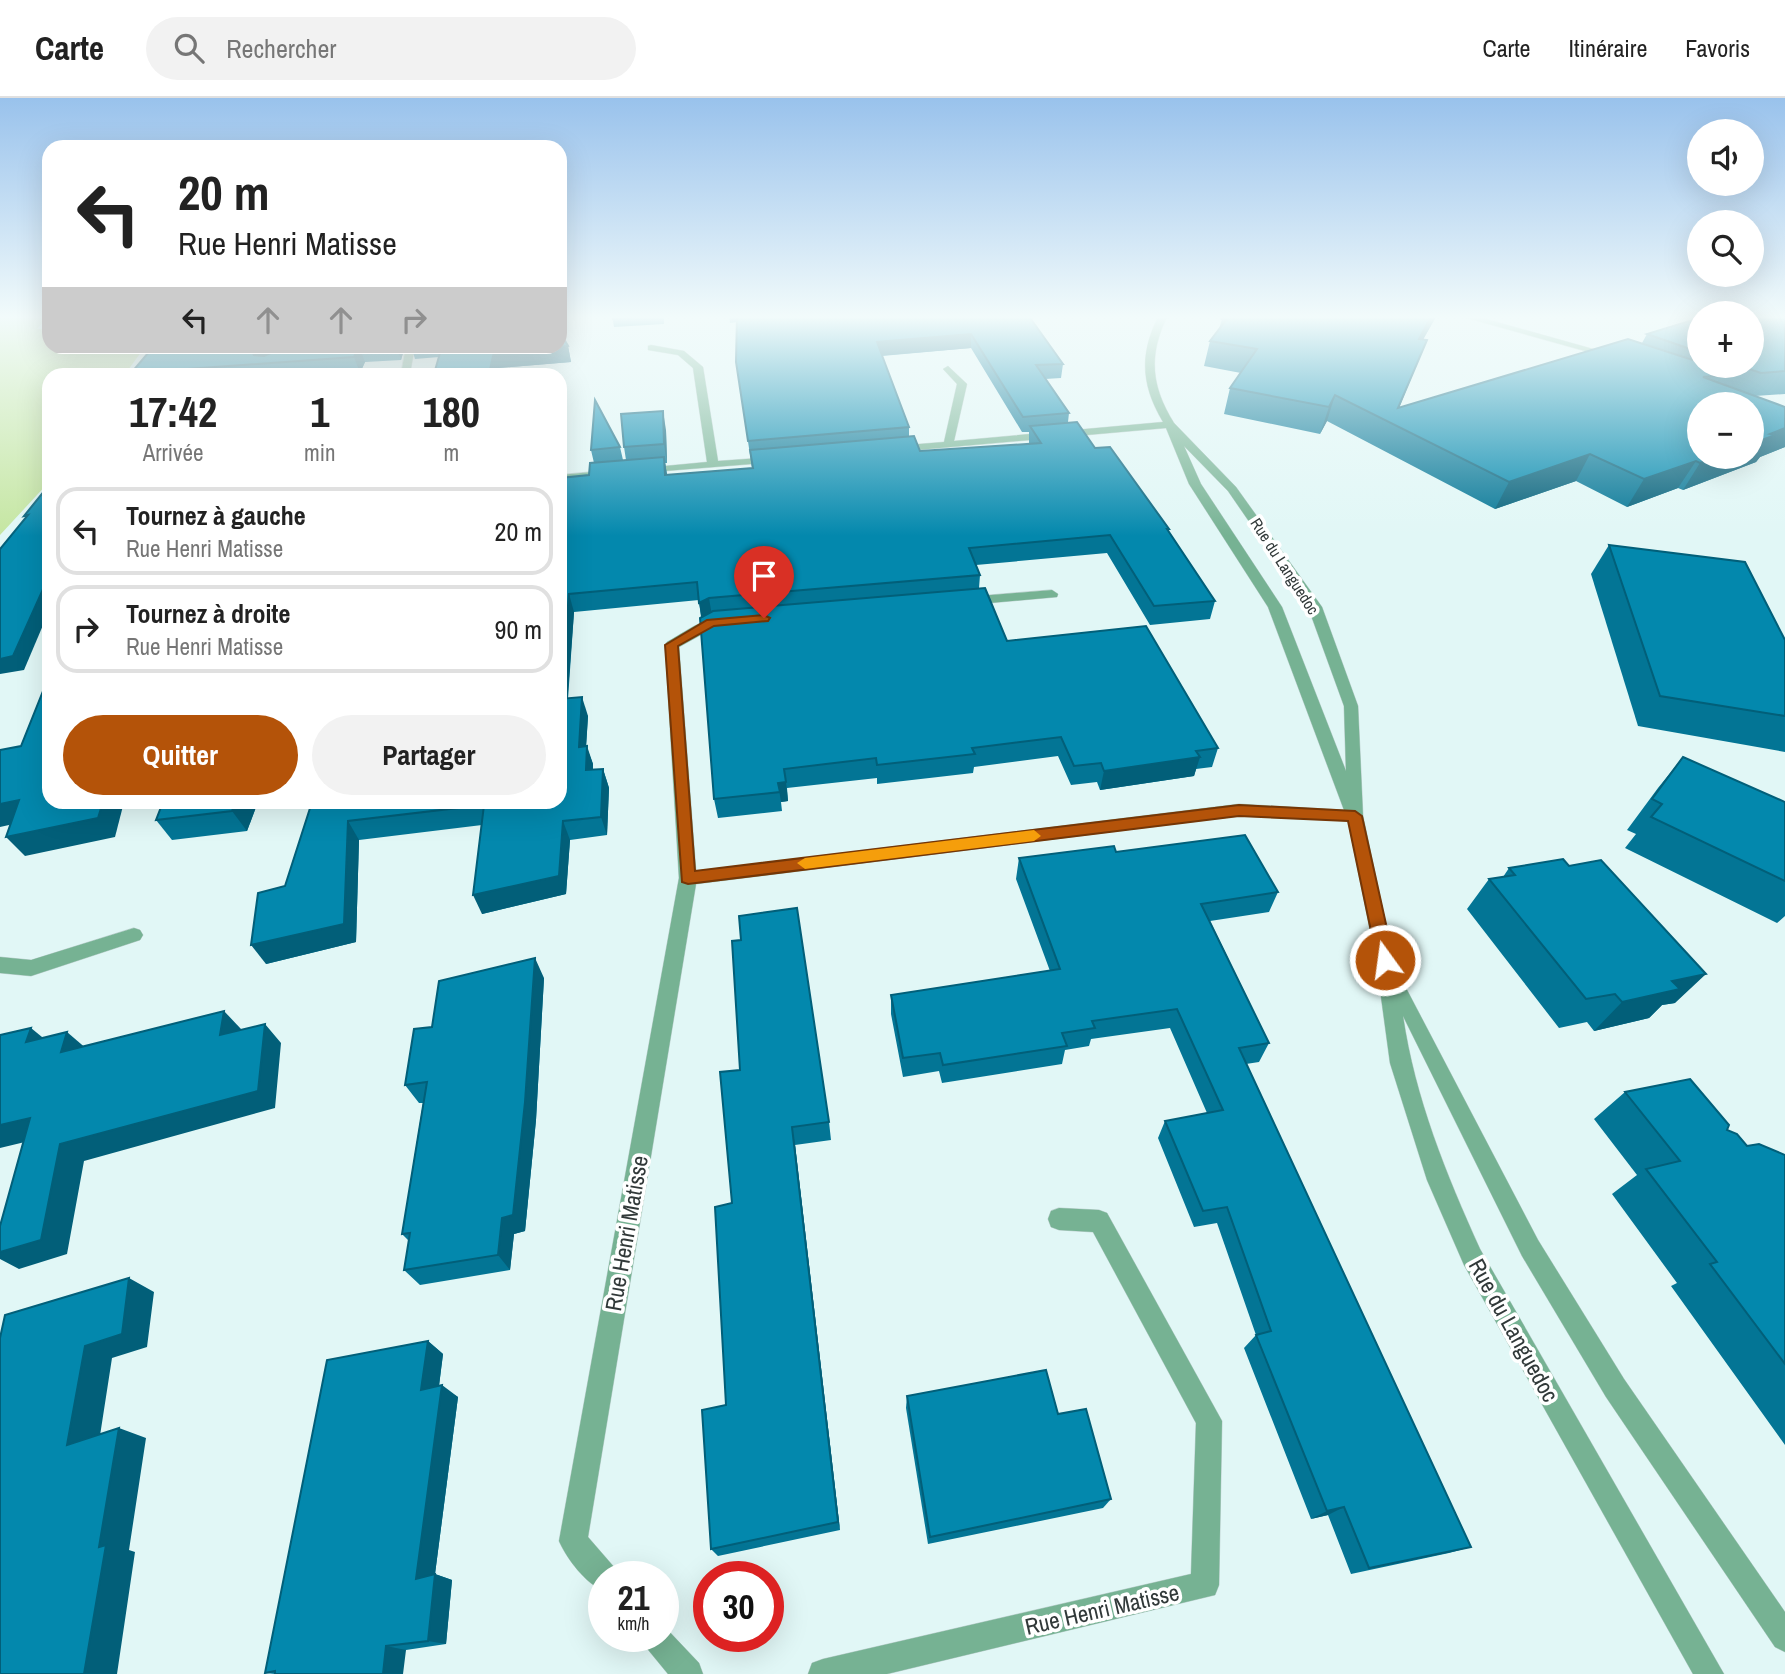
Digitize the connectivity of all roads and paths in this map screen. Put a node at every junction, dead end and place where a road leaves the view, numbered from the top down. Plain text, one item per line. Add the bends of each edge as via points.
1 (701, 389) edge
2 (961, 389) edge
3 (1152, 389) edge
4 (1170, 425) junction
5 (948, 445) junction
6 (879, 450) edge
7 (782, 459) edge
8 (713, 465) junction
9 (634, 471) edge
10 (621, 472) edge
11 (567, 477) edge
12 (1052, 594) dead end
13 (957, 602) edge
14 (739, 620) edge
15 (1355, 816) junction
16 (688, 878) junction
17 (134, 935) dead end
18 (1385, 960) junction
19 (0, 965) edge
20 (1059, 1219) dead end
21 (590, 1561) edge
22 (1785, 1637) edge
23 (669, 1652) edge
24 (688, 1674) edge
25 (823, 1674) edge
26 (1709, 1674) edge

1 - 8 street
2 - 5 street
3 - 4 street, Rue du Languedoc
4 - 5 street
4 - 15 street, Rue du Languedoc via 1195,484 1275,607
4 - 15 street, Rue du Languedoc via 1233,489 1315,607 1351,706
5 - 6 street
7 - 8 street
8 - 9 street
10 - 11 street
12 - 13 street
14 - 16 street, Rue Henri Matisse via 712,623 672,645
15 - 16 street via 1239,810
15 - 18 street, Rue du Languedoc
16 - 21 street, Rue Henri Matisse via 573,1541
17 - 19 street via 31,968
18 - 22 street, Rue du Languedoc via 1530,1248 1615,1388
18 - 26 street, Rue du Languedoc via 1399,1063 1438,1180 1472,1257
20 - 25 street, Rue Henri Matisse via 1099,1221 1209,1421 1205,1585
23 - 24 street

